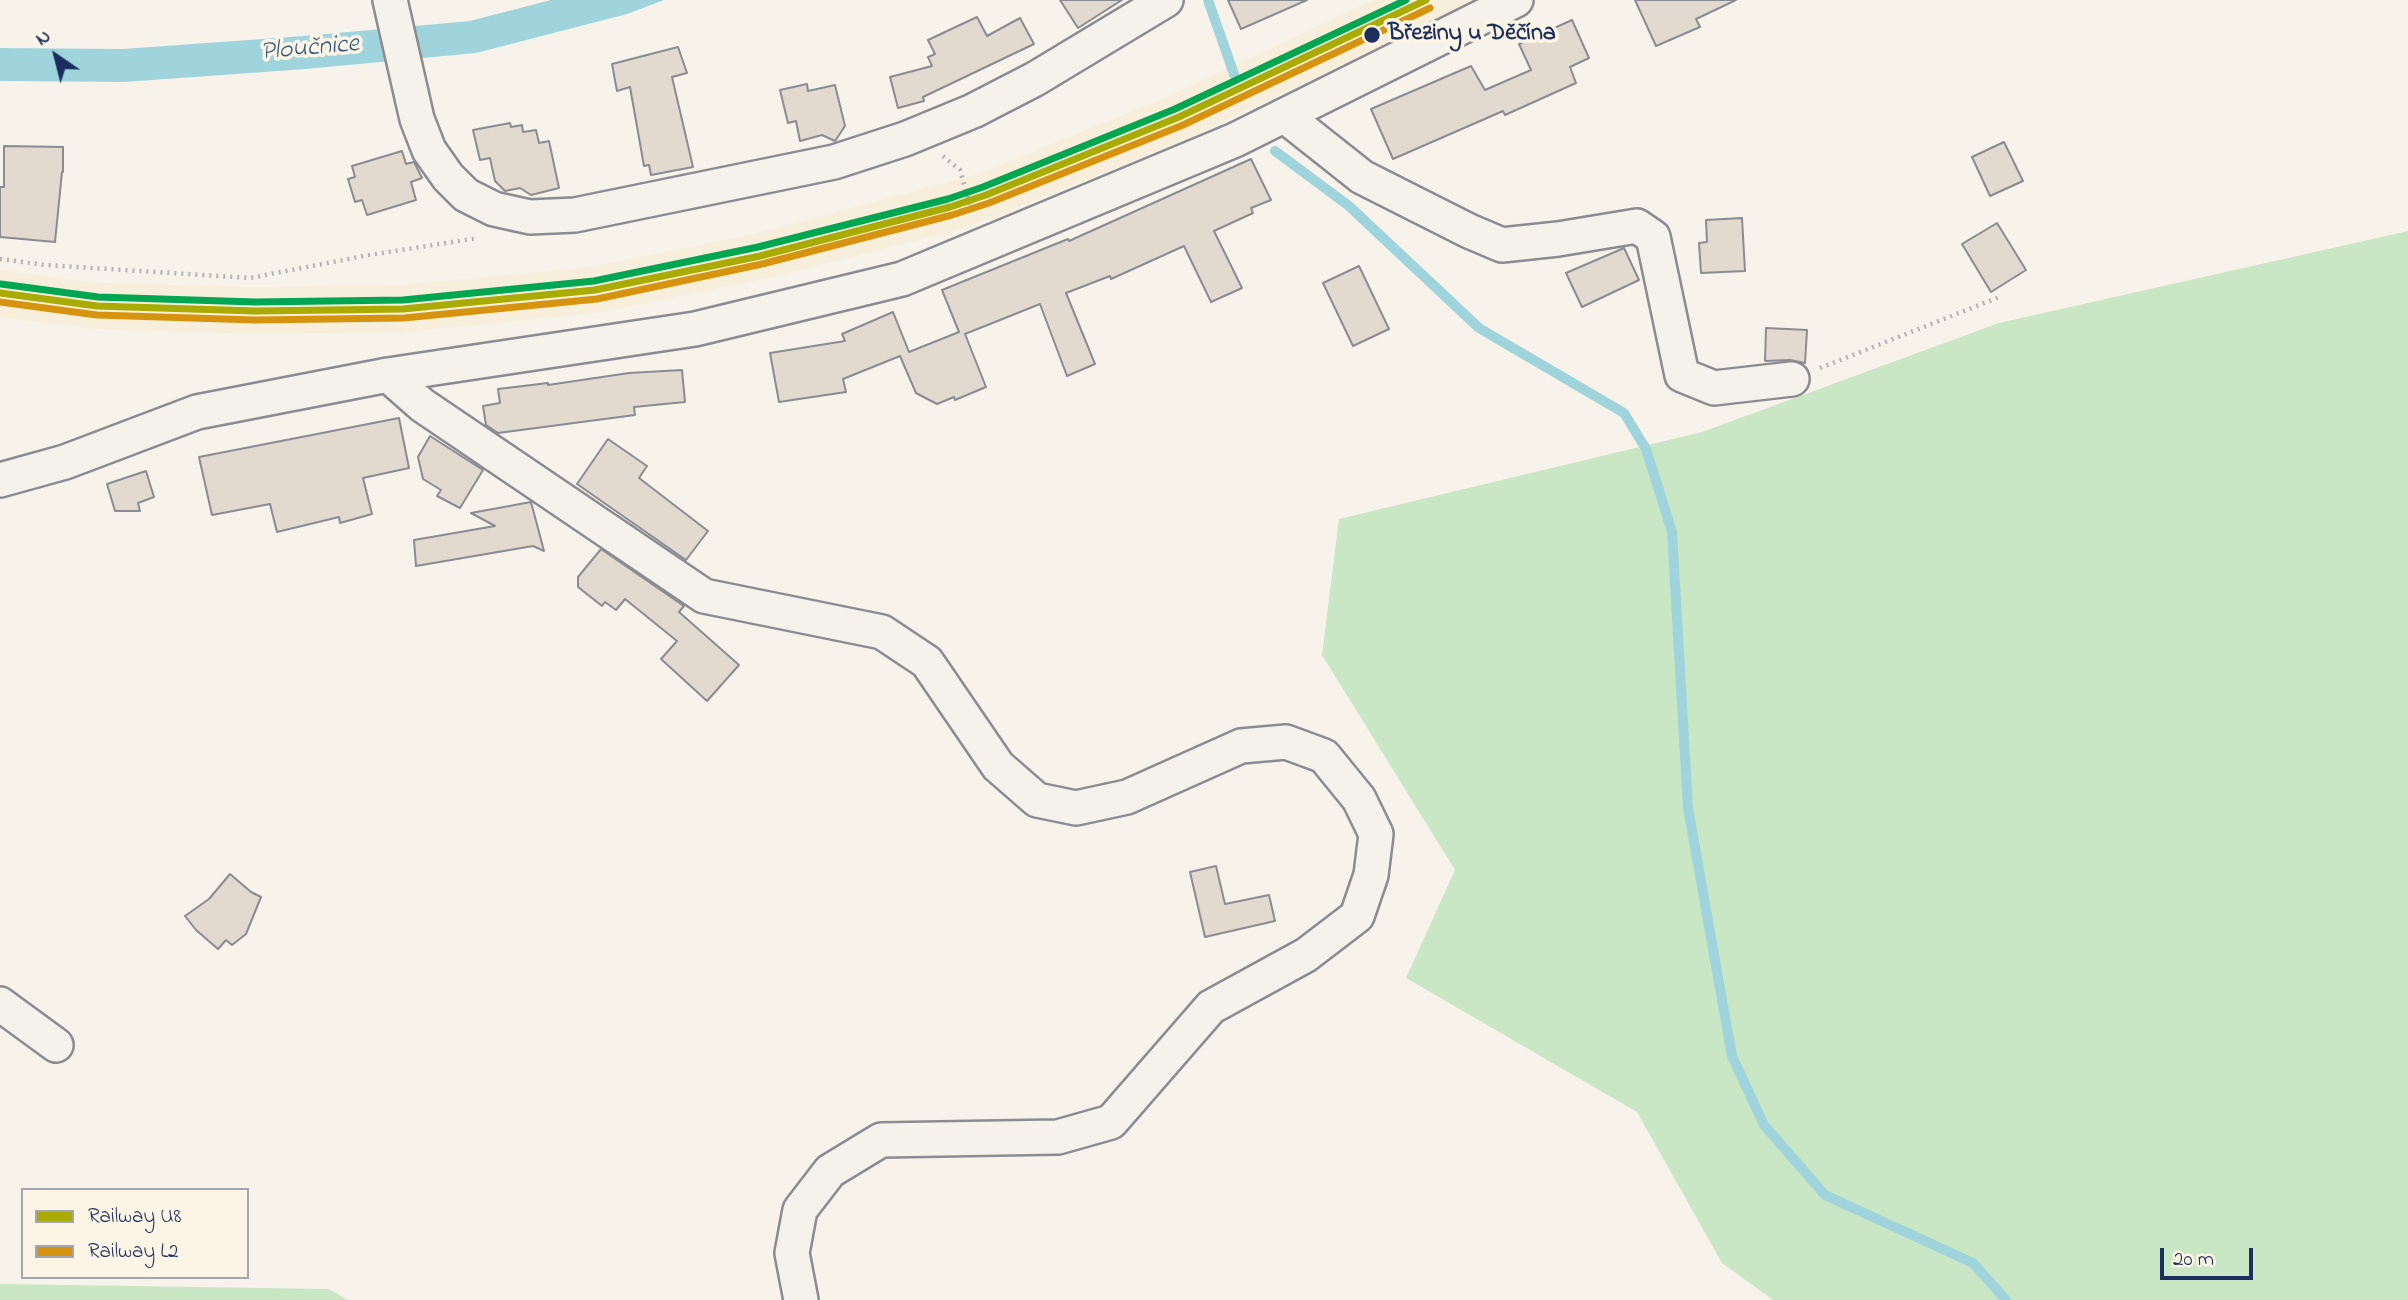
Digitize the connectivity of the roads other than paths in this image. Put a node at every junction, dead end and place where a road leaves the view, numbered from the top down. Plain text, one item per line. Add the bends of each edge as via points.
1 (390, 0) edge
2 (1166, 0) edge
3 (1516, 0) edge
4 (1285, 116) junction
5 (388, 375) junction
6 (1792, 379) road end
7 (0, 480) edge
8 (0, 1004) edge
9 (56, 1045) dead end
10 (801, 1300) edge

1 - 2 street via 417,119 429,150 466,195 494,209 530,217 575,215 834,162 905,139 1035,79
3 - 4 street
4 - 5 street via 902,279 695,329
4 - 6 street via 1362,177 1502,245 1637,226 1653,237 1682,375 1714,388
5 - 7 street via 197,412 65,462
5 - 10 street via 422,405 704,596 882,632 927,662 998,766 1037,800 1076,808 1127,797 1241,746 1286,742 1324,756 1359,799 1376,834 1371,875 1357,916 1306,955 1211,1007 1111,1122 1058,1137 881,1140 830,1171 800,1210 792,1253
8 - 9 street

